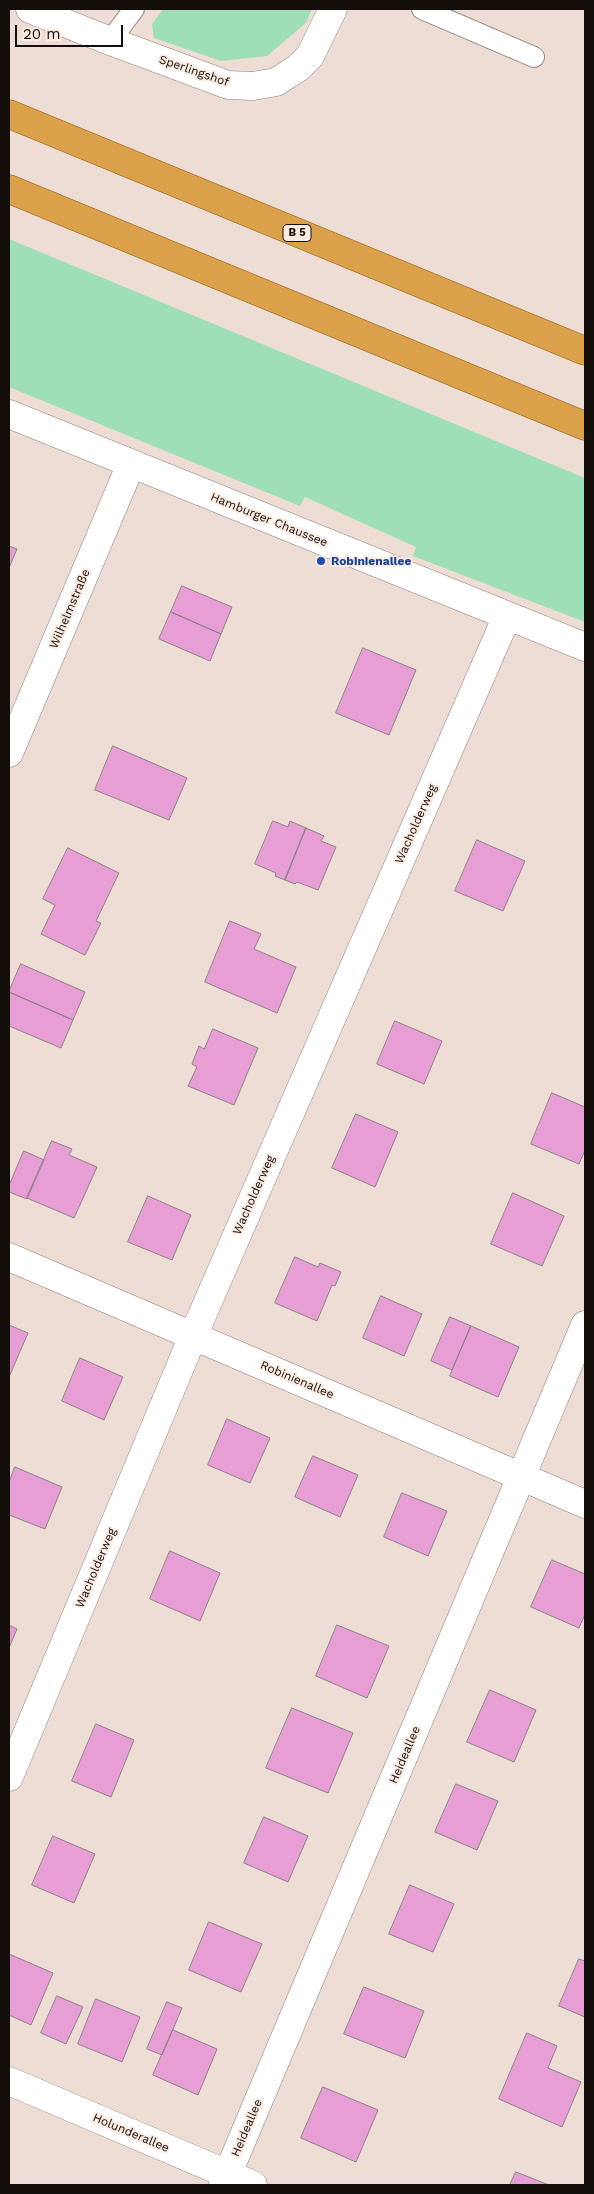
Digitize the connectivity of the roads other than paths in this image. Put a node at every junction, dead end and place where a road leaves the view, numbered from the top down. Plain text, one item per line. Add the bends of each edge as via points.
1 (30, 9) edge
2 (134, 9) edge
3 (333, 9) edge
4 (422, 9) edge
5 (110, 41) junction
6 (534, 57) dead end
7 (9, 114) edge
8 (9, 189) edge
9 (585, 351) edge
10 (9, 414) edge
11 (585, 426) edge
12 (130, 464) junction
13 (507, 616) junction
14 (585, 648) edge
15 (9, 754) edge
16 (9, 1256) edge
17 (585, 1325) edge
18 (193, 1336) junction
19 (522, 1477) junction
20 (585, 1504) edge
21 (9, 1777) edge
22 (9, 2081) edge
23 (225, 2180) edge
24 (253, 2185) edge

1 - 5 street, Sperlingshof
2 - 5 lane
3 - 5 street, Sperlingshof via 310,56 298,68 276,82 253,86 228,85
4 - 6 lane
7 - 9 highway, B 5
8 - 11 highway
10 - 12 street, Hamburger Chaussee
12 - 13 street, Hamburger Chaussee
12 - 15 street, Wilhelmstraße
13 - 14 street, Hamburger Chaussee
13 - 18 street, Wacholderweg
16 - 18 street, Robinienallee
17 - 19 street, Heideallee
18 - 19 street, Robinienallee
18 - 21 street, Wacholderweg
19 - 20 street, Robinienallee
19 - 23 street, Heideallee
22 - 23 street, Holunderallee
23 - 24 street, Holunderallee

